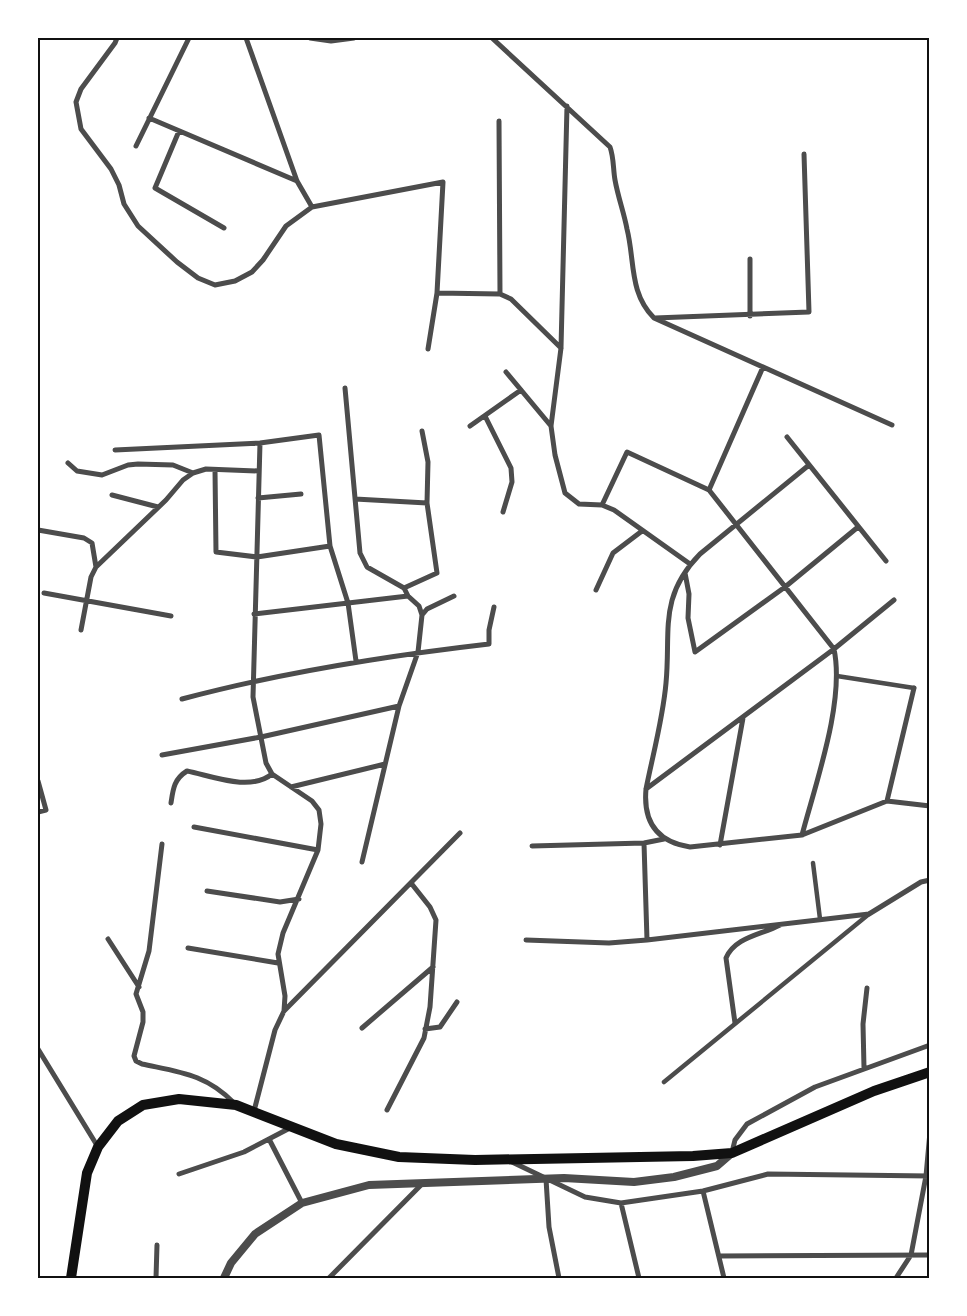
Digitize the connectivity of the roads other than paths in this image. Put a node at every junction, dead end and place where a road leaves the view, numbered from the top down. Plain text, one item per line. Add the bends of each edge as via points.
1 (117, 38) edge
2 (189, 38) edge
3 (246, 38) edge
4 (310, 38) edge
5 (354, 38) edge
6 (492, 38) edge
7 (567, 106) junction
8 (149, 118) junction
9 (499, 121) dead end
10 (179, 131) junction
11 (136, 146) dead end
12 (804, 154) dead end
13 (297, 181) junction
14 (312, 208) junction
15 (224, 228) dead end
16 (750, 258) dead end
17 (437, 293) junction
18 (500, 294) junction
19 (750, 316) junction
20 (654, 318) junction
21 (561, 348) junction
22 (428, 349) dead end
23 (763, 367) junction
24 (506, 372) dead end
25 (344, 388) dead end
26 (521, 390) junction
27 (485, 416) junction
28 (892, 425) dead end
29 (470, 426) dead end
30 (551, 426) junction
31 (422, 431) dead end
32 (787, 437) dead end
33 (260, 443) junction
34 (115, 450) dead end
35 (68, 463) dead end
36 (809, 465) junction
37 (215, 470) junction
38 (259, 471) junction
39 (193, 472) junction
40 (709, 490) junction
41 (301, 494) dead end
42 (112, 495) dead end
43 (258, 498) junction
44 (355, 499) junction
45 (427, 503) junction
46 (602, 506) junction
47 (158, 508) junction
48 (504, 512) dead end
49 (734, 524) junction
50 (858, 527) junction
51 (38, 530) edge
52 (642, 531) junction
53 (330, 546) junction
54 (256, 557) junction
55 (886, 561) dead end
56 (690, 564) junction
57 (96, 567) junction
58 (685, 572) junction
59 (785, 587) junction
60 (404, 588) junction
61 (596, 590) dead end
62 (44, 593) dead end
63 (408, 596) junction
64 (454, 596) dead end
65 (894, 600) dead end
66 (87, 601) junction
67 (348, 603) junction
68 (494, 606) dead end
69 (254, 614) junction
70 (422, 615) junction
71 (171, 616) dead end
72 (81, 630) dead end
73 (834, 649) junction
74 (418, 652) junction
75 (356, 661) junction
76 (837, 676) junction
77 (252, 680) junction
78 (914, 688) joint
79 (182, 699) dead end
80 (399, 706) junction
81 (744, 718) junction
82 (261, 737) junction
83 (162, 755) dead end
84 (386, 764) junction
85 (272, 774) junction
86 (38, 781) edge
87 (291, 787) junction
88 (646, 789) junction
89 (887, 801) junction
90 (171, 803) dead end
91 (930, 806) edge
92 (38, 812) edge
93 (194, 827) dead end
94 (460, 833) dead end
95 (802, 835) junction
96 (664, 839) junction
97 (644, 843) junction
98 (162, 844) dead end
99 (720, 844) junction
100 (532, 846) dead end
101 (318, 850) junction
102 (362, 862) dead end
103 (813, 863) dead end
104 (930, 880) edge
105 (411, 883) junction
106 (208, 891) dead end
107 (299, 899) junction
108 (869, 914) junction
109 (820, 919) junction
110 (785, 923) junction
111 (108, 939) dead end
112 (526, 940) dead end
113 (647, 940) junction
114 (188, 948) dead end
115 (278, 963) junction
116 (433, 967) junction
117 (139, 986) junction
118 (867, 988) dead end
119 (458, 1002) dead end
120 (284, 1011) junction
121 (736, 1024) junction
122 (362, 1028) dead end
123 (425, 1029) junction
124 (930, 1045) edge
125 (38, 1049) edge
126 (864, 1068) junction
127 (929, 1074) edge
128 (664, 1082) dead end
129 (236, 1105) junction
130 (254, 1110) junction
131 (387, 1110) dead end
132 (290, 1128) junction
133 (930, 1132) edge
134 (269, 1139) junction
135 (98, 1147) junction
136 (732, 1153) junction
137 (506, 1159) junction
138 (179, 1174) dead end
139 (928, 1176) edge
140 (546, 1179) junction
141 (423, 1183) junction
142 (703, 1191) junction
143 (302, 1203) junction
144 (621, 1203) junction
145 (157, 1245) dead end
146 (911, 1255) junction
147 (930, 1255) edge
148 (719, 1256) junction
149 (71, 1278) edge
150 (156, 1278) edge
151 (224, 1278) edge
152 (329, 1278) edge
153 (560, 1278) edge
154 (639, 1278) edge
155 (724, 1278) edge
156 (896, 1278) edge

1 - 14 street via 81,89 76,102 81,129 111,169 120,185 124,204 138,226 177,262 198,278 215,285 235,281 252,272 286,226
2 - 8 street
3 - 13 street
4 - 5 street via 331,41
6 - 7 street
7 - 20 street via 610,147 614,156 638,294 642,307
7 - 21 street
8 - 10 street
8 - 11 street
9 - 18 street
10 - 13 street
10 - 15 street via 155,188
12 - 19 street via 809,312
13 - 14 street
14 - 17 street via 443,182
16 - 19 street
17 - 18 street
17 - 22 street
18 - 21 street via 511,299
19 - 20 street
20 - 23 street
21 - 30 street
23 - 28 street
23 - 40 street
24 - 26 street
25 - 44 street
26 - 27 street
26 - 30 street
27 - 29 street
27 - 48 street via 511,468 512,482
30 - 46 street via 565,493 579,504
31 - 45 street via 428,462
32 - 36 street
33 - 34 street
33 - 38 street
33 - 53 street via 319,436
35 - 39 street via 87,474 102,475 138,464 172,465
36 - 49 street
36 - 50 street
37 - 38 street
37 - 39 street
37 - 54 street via 216,552
38 - 43 street
39 - 47 street
40 - 46 street via 628,452
40 - 49 street
41 - 43 street
42 - 47 street
43 - 54 street
44 - 45 street
44 - 60 street via 363,560 367,567
45 - 60 street via 438,573
46 - 52 street via 614,510
47 - 57 street
49 - 56 street
49 - 59 street
50 - 55 street
50 - 59 street
51 - 57 street via 84,538 92,543
52 - 56 street
52 - 61 street via 613,553
53 - 54 street
53 - 67 street
54 - 69 street
56 - 58 street
57 - 66 street
58 - 59 street via 689,594 688,618 695,652
58 - 88 street via 668,614 666,684
59 - 73 street
60 - 63 street
62 - 66 street
63 - 67 street
63 - 70 street via 419,606
64 - 70 street via 427,609
65 - 73 street
66 - 71 street
66 - 72 street
67 - 69 street
67 - 75 street
68 - 74 street via 489,644
69 - 77 street
70 - 74 street
73 - 76 street
73 - 81 street
74 - 75 street
74 - 80 street
75 - 77 street
76 - 78 street
76 - 95 street via 828,731
77 - 79 street
77 - 82 street
78 - 89 street
80 - 82 street
80 - 84 street
81 - 88 street
81 - 99 street
82 - 83 street
82 - 85 street via 266,763
84 - 87 street
84 - 102 street
85 - 87 street
85 - 90 street via 264,780 250,782 187,770 174,784
86 - 92 street via 46,810
87 - 101 street via 312,801 319,810 322,824
88 - 96 street via 645,803 652,827
89 - 91 street
89 - 95 street
93 - 101 street
94 - 105 street
95 - 99 street
96 - 97 street
96 - 99 street via 690,847
97 - 100 street
97 - 113 street
98 - 117 street via 149,951
101 - 107 street
103 - 109 street
104 - 108 street via 921,882
105 - 116 street via 436,920
105 - 120 street
106 - 107 street via 280,902
107 - 115 street via 283,933
108 - 109 street
108 - 121 street
109 - 110 street
110 - 113 street
110 - 121 street via 736,943 726,958
111 - 117 street
112 - 113 street via 609,943
114 - 115 street
115 - 120 street via 285,996
116 - 122 street
116 - 123 street
117 - 129 street via 136,994 143,1022 134,1056 136,1061 204,1079 222,1090
118 - 126 street via 863,1024
119 - 123 street via 440,1027
120 - 130 street via 275,1030
121 - 128 street
123 - 131 street via 424,1038
124 - 126 street
125 - 135 street
126 - 136 street via 814,1086 747,1124 735,1140
127 - 136 main road via 874,1092
129 - 130 main road
129 - 135 main road via 179,1099 143,1105 118,1121
130 - 132 main road
132 - 134 street
132 - 137 main road via 336,1144 399,1157
133 - 139 street
134 - 138 street via 244,1152
134 - 143 street
135 - 149 main road via 87,1173
136 - 137 main road
136 - 140 street via 717,1166 674,1177 634,1182
137 - 140 street
139 - 142 street via 768,1174
139 - 146 street
140 - 141 street
140 - 144 street via 585,1197
140 - 153 street via 549,1226
141 - 143 street via 369,1185
141 - 152 street
142 - 144 street
142 - 148 street
143 - 151 street via 255,1234 231,1263
144 - 154 street
145 - 150 street
146 - 147 street
146 - 148 street
146 - 156 street
148 - 155 street

